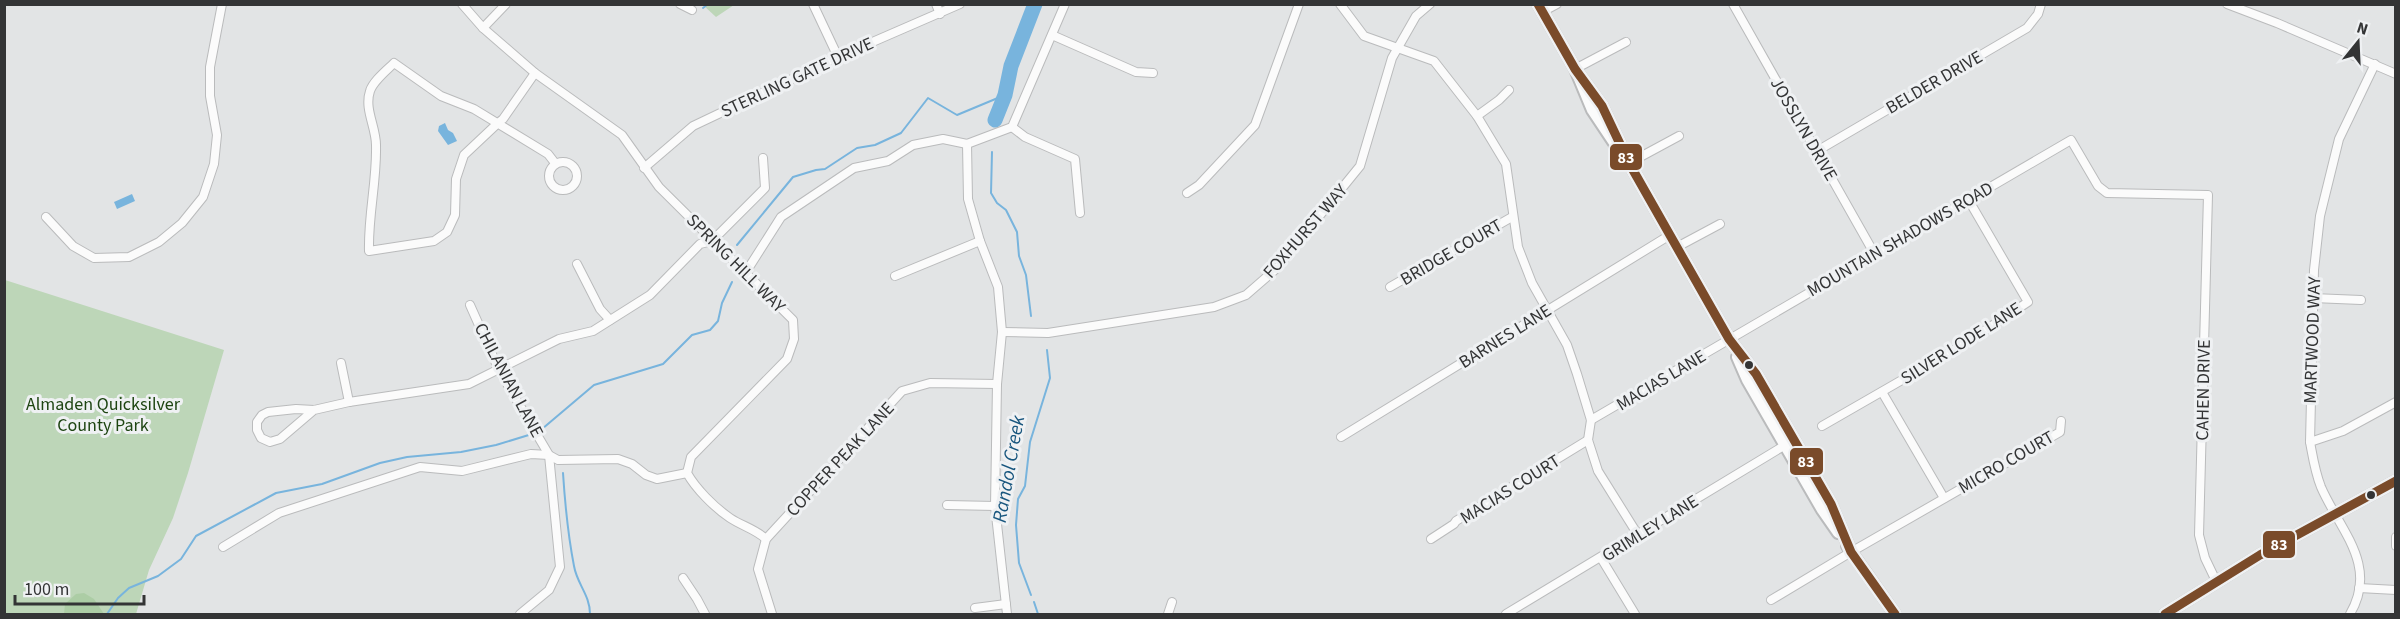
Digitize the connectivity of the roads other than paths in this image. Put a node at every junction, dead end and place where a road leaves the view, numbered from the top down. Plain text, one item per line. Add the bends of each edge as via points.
1 (222, 4) edge
2 (462, 4) edge
3 (506, 4) edge
4 (680, 4) edge
5 (813, 4) edge
6 (936, 4) edge
7 (960, 4) edge
8 (1065, 4) edge
9 (1299, 4) edge
10 (1340, 4) edge
11 (1430, 4) edge
12 (1557, 4) edge
13 (1733, 4) edge
14 (2041, 4) edge
15 (2227, 4) edge
16 (1540, 8) edge
17 (692, 10) dead end
18 (940, 14) junction
19 (483, 28) junction
20 (1052, 35) junction
21 (1626, 42) dead end
22 (1398, 47) junction
23 (838, 57) junction
24 (2375, 64) junction
25 (1575, 69) junction
26 (535, 73) junction
27 (1154, 73) dead end
28 (2396, 74) edge
29 (1509, 90) dead end
30 (1478, 116) junction
31 (498, 123) junction
32 (1012, 127) junction
33 (1679, 136) dead end
34 (967, 144) junction
35 (1817, 151) junction
36 (764, 158) dead end
37 (555, 163) dead end
38 (1629, 164) junction
39 (644, 168) junction
40 (1187, 193) dead end
41 (2208, 195) joint
42 (1968, 199) junction
43 (1080, 213) dead end
44 (46, 217) dead end
45 (1512, 218) junction
46 (1720, 224) dead end
47 (1670, 235) junction
48 (712, 241) junction
49 (980, 241) junction
50 (1677, 247) junction
51 (1874, 253) junction
52 (577, 264) dead end
53 (746, 272) junction
54 (895, 276) dead end
55 (1390, 287) dead end
56 (2313, 298) junction
57 (2361, 300) dead end
58 (470, 305) dead end
59 (1546, 310) junction
60 (610, 320) junction
61 (1002, 332) junction
62 (1729, 339) junction
63 (341, 363) dead end
64 (499, 370) junction
65 (998, 384) junction
66 (1882, 392) junction
67 (349, 402) junction
68 (2396, 402) edge
69 (314, 410) junction
70 (1591, 420) junction
71 (2061, 421) dead end
72 (1822, 426) dead end
73 (1341, 437) dead end
74 (1588, 440) junction
75 (2310, 442) junction
76 (1789, 443) junction
77 (549, 454) junction
78 (687, 473) junction
79 (2396, 481) edge
80 (1944, 498) junction
81 (947, 505) dead end
82 (995, 506) junction
83 (2336, 513) junction
84 (1638, 535) junction
85 (2396, 537) edge
86 (766, 539) junction
87 (1431, 539) dead end
88 (2396, 546) edge
89 (223, 547) dead end
90 (1851, 552) junction
91 (1601, 558) junction
92 (683, 578) dead end
93 (2216, 581) junction
94 (2360, 588) junction
95 (2396, 590) edge
96 (1771, 600) dead end
97 (1172, 602) dead end
98 (1006, 604) junction
99 (975, 608) dead end
100 (520, 615) edge
101 (705, 615) edge
102 (772, 615) edge
103 (1007, 615) edge
104 (1168, 615) edge
105 (1506, 615) edge
106 (1635, 615) edge
107 (1895, 615) edge
108 (2164, 615) edge
109 (2350, 615) edge

1 - 44 street via 210,68 210,96 218,135 214,165 202,197 182,223 159,242 129,257 94,258 73,246
2 - 19 street, SPRING HILL WAY
3 - 19 street
4 - 17 street
5 - 23 street
6 - 18 street
7 - 18 street, STERLING GATE DRIVE
8 - 20 street
9 - 40 street via 1255,125
10 - 22 street via 1364,36
11 - 22 street, FOXHURST WAY via 1416,16
12 - 16 street
13 - 35 street, JOSSLYN DRIVE
14 - 35 street, BELDER DRIVE via 2027,28
15 - 24 street
16 - 25 street
18 - 23 street, STERLING GATE DRIVE
19 - 26 street, SPRING HILL WAY
20 - 27 street via 1136,72
20 - 32 street
21 - 25 street
22 - 30 street via 1434,61
22 - 61 street, FOXHURST WAY via 1359,166 1277,268 1246,295 1214,307 1048,333
23 - 39 street, STERLING GATE DRIVE via 693,126
24 - 28 street
24 - 56 street, MARTWOOD WAY via 2332,159 2318,233
25 - 38 street via 1602,106
26 - 31 street
26 - 39 street, SPRING HILL WAY via 622,135
29 - 30 street
30 - 45 street via 1506,164
31 - 31 street via 441,96 394,63 370,90 369,108 376,142 369,250 434,241 447,232 455,215 456,179 464,155
31 - 37 street via 548,154
32 - 34 street
32 - 43 street via 1025,137 1075,159
33 - 38 street
34 - 49 street via 968,199
34 - 53 street via 943,139 913,145 888,161 854,168 781,217
35 - 51 street, JOSSLYN DRIVE
36 - 48 street via 765,188
38 - 47 street
39 - 48 street, SPRING HILL WAY
41 - 42 street, MOUNTAIN SHADOWS ROAD via 2107,193 2098,186 2071,140
41 - 93 street, CAHEN DRIVE via 2199,535
42 - 51 street, MOUNTAIN SHADOWS ROAD
42 - 66 street, SILVER LODE LANE via 2028,302
45 - 55 street, BRIDGE COURT
45 - 59 street via 1518,247
46 - 50 street
47 - 50 street
47 - 59 street, BARNES LANE
48 - 53 street, SPRING HILL WAY
48 - 60 street via 700,244 650,295
49 - 54 street
49 - 61 street via 998,287
50 - 62 street
51 - 62 street, MOUNTAIN SHADOWS ROAD
52 - 60 street via 600,309
53 - 78 street, SPRING HILL WAY via 793,320 794,339 787,358 691,457
56 - 57 street
56 - 75 street, MARTWOOD WAY
58 - 64 street, CHILANIAN LANE
59 - 70 street via 1567,345
59 - 73 street, BARNES LANE
60 - 64 street via 593,332 559,339
61 - 65 street
62 - 70 street, MACIAS LANE
62 - 76 street via 1747,380
63 - 67 street
64 - 67 street via 469,384
64 - 77 street, CHILANIAN LANE
65 - 82 street
65 - 86 street, COPPER PEAK LANE via 930,383 902,391
66 - 72 street, SILVER LODE LANE
66 - 80 street
67 - 69 street
68 - 75 street via 2343,431
69 - 69 street via 268,412 257,422 257,430 261,438 270,442 280,439
70 - 74 street
71 - 80 street, MICRO COURT via 2060,432
74 - 84 street via 1598,471
74 - 87 street, MACIAS COURT
75 - 83 street, MARTWOOD WAY via 2321,488
76 - 84 street, GRIMLEY LANE
76 - 90 street via 1822,510
77 - 78 street via 558,460 618,459 657,479
77 - 89 street via 531,454 462,471 420,466 279,513
77 - 100 street via 560,567 549,590
78 - 86 street via 692,483 730,518
79 - 83 street
80 - 90 street
81 - 82 street
82 - 98 street
83 - 93 street
83 - 94 street, MARTWOOD WAY via 2359,563
84 - 91 street, GRIMLEY LANE
85 - 88 street
86 - 102 street, COPPER PEAK LANE via 758,569
90 - 96 street
90 - 107 street
91 - 105 street, GRIMLEY LANE
91 - 106 street
92 - 101 street
93 - 108 street
94 - 95 street
94 - 109 street, MARTWOOD WAY
97 - 104 street
98 - 99 street
98 - 103 street

